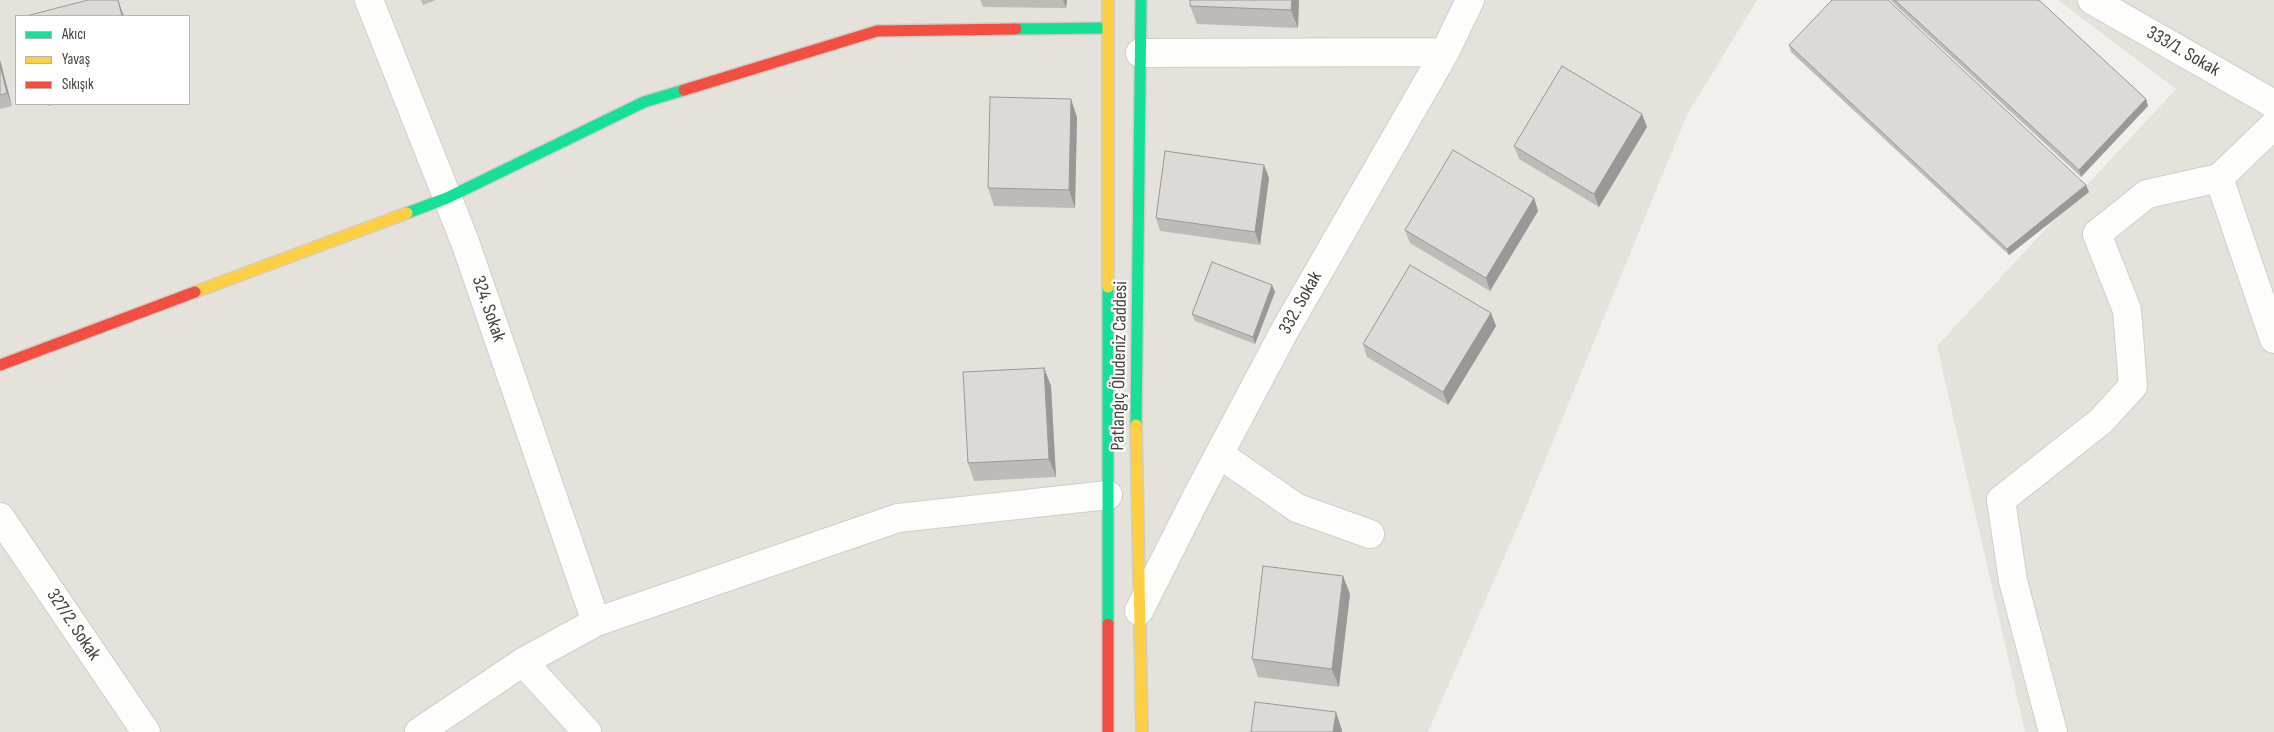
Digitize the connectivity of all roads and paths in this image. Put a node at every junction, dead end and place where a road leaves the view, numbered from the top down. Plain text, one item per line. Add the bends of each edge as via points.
1 (369, 0) edge
2 (1108, 0) edge
3 (1141, 0) edge
4 (1470, 0) edge
5 (2092, 0) edge
6 (1108, 28) junction
7 (1445, 52) junction
8 (1140, 53) junction
9 (2274, 104) edge
10 (2274, 125) edge
11 (2219, 178) junction
12 (447, 198) junction
13 (2274, 339) edge
14 (0, 365) edge
15 (1219, 454) junction
16 (1108, 495) junction
17 (0, 517) edge
18 (1370, 534) dead end
19 (1139, 611) junction
20 (596, 622) junction
21 (523, 662) junction
22 (146, 732) edge
23 (419, 732) edge
24 (587, 732) edge
25 (1108, 732) edge
26 (1142, 732) edge
27 (2053, 732) edge

1 - 12 street, 324. Sokak
2 - 6 main road, Patlangıç Öludeniz Caddesi
3 - 8 main road, Patlangıç Öludeniz Caddesi
4 - 7 street, 332. Sokak
5 - 9 street, 333/1. Sokak
6 - 12 main road via 877,31 644,102
6 - 16 main road, Patlangıç Öludeniz Caddesi
7 - 8 street
7 - 15 street, 332. Sokak via 1290,322
8 - 19 main road, Patlangıç Öludeniz Caddesi via 1136,471
10 - 11 street
11 - 13 street
11 - 27 street via 2147,194 2097,234 2127,310 2134,386 2101,421 2001,500 2013,581
12 - 14 main road
12 - 20 street, 324. Sokak
15 - 18 street via 1297,508
15 - 19 street, 332. Sokak
16 - 20 street via 898,518
16 - 25 main road, Patlangıç Öludeniz Caddesi
17 - 22 street, 327/2. Sokak
19 - 26 main road, Patlangıç Öludeniz Caddesi
20 - 21 street
21 - 23 street
21 - 24 street

